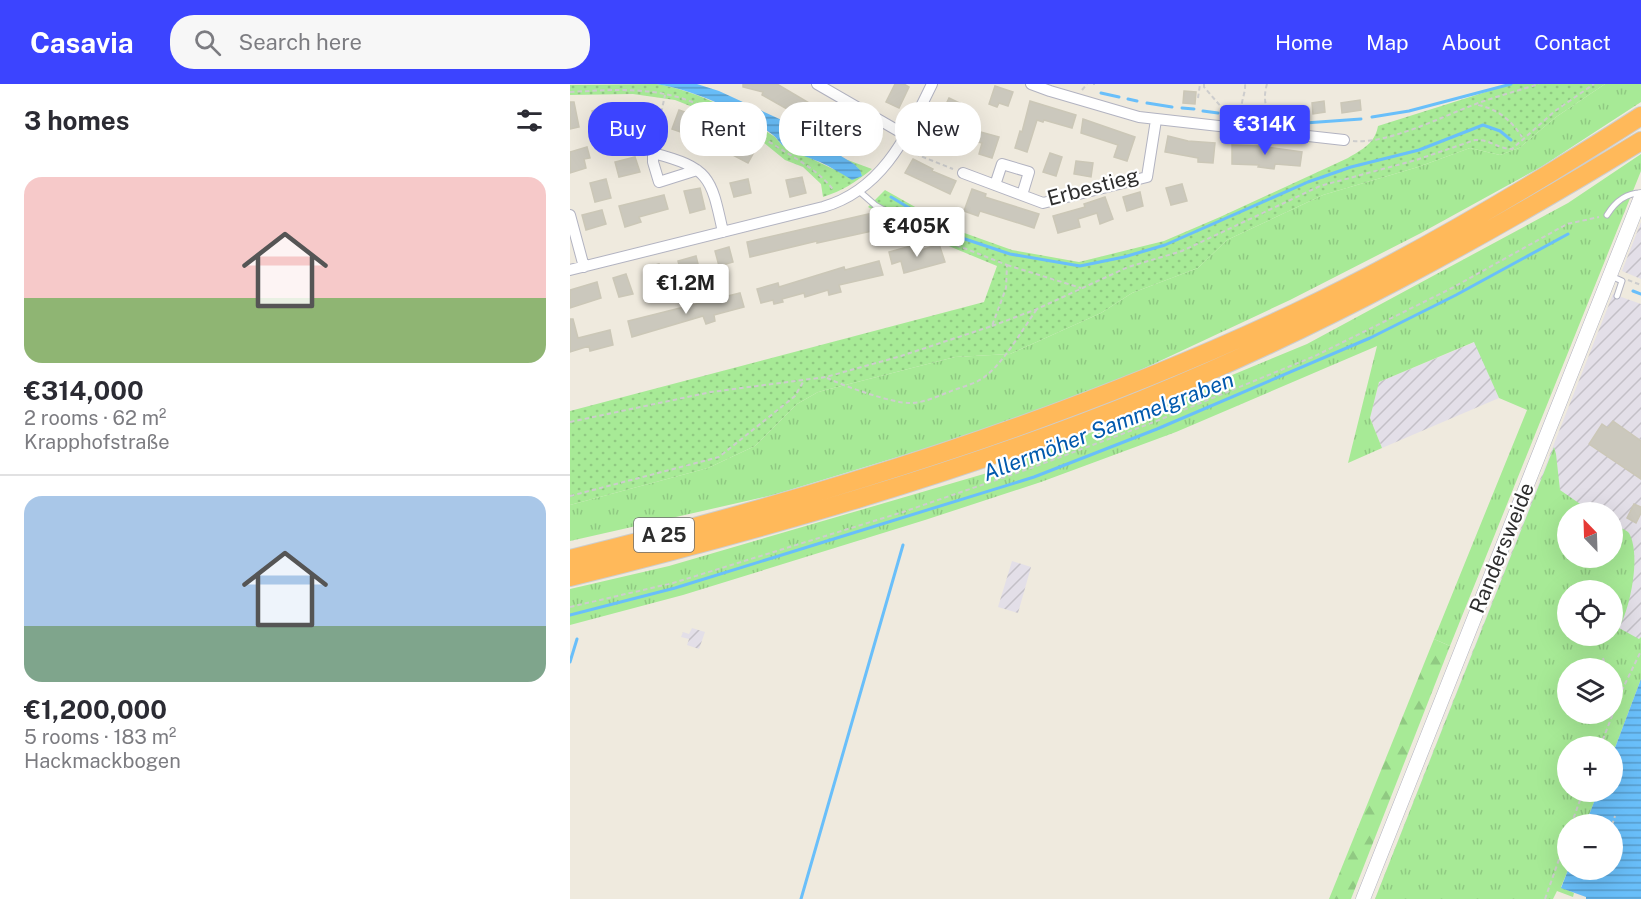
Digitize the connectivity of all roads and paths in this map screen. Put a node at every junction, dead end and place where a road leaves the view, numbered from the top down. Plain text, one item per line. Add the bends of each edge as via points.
1 (817, 84) edge
2 (932, 84) edge
3 (1031, 84) edge
4 (1087, 84) edge
5 (1200, 84) edge
6 (1204, 84) edge
7 (1245, 84) edge
8 (1268, 84) edge
9 (1539, 84) edge
10 (1594, 84) edge
11 (1082, 90) dead end
12 (570, 92) edge
13 (665, 95) junction
14 (1198, 98) dead end
15 (664, 102) edge
16 (923, 102) edge
17 (1475, 104) junction
18 (1223, 109) dead end
19 (1242, 111) dead end
20 (1269, 113) dead end
21 (1641, 116) edge
22 (1156, 120) junction
23 (895, 129) edge
24 (1522, 137) junction
25 (1344, 140) joint
26 (1641, 141) edge
27 (895, 154) edge
28 (653, 156) edge
29 (664, 156) edge
30 (922, 156) edge
31 (697, 170) junction
32 (963, 173) joint
33 (995, 185) junction
34 (859, 191) junction
35 (1641, 192) edge
36 (1022, 195) junction
37 (1641, 197) edge
38 (839, 202) junction
39 (570, 214) edge
40 (1607, 215) dead end
41 (723, 232) junction
42 (926, 234) joint
43 (1007, 265) junction
44 (584, 267) junction
45 (570, 270) edge
46 (1616, 278) junction
47 (1641, 285) edge
48 (1081, 288) junction
49 (1617, 296) dead end
50 (1037, 309) junction
51 (992, 326) junction
52 (826, 377) junction
53 (804, 381) junction
54 (570, 422) edge
55 (570, 496) edge
56 (570, 559) edge
57 (570, 577) edge
58 (1641, 651) edge
59 (1623, 688) edge
60 (1557, 865) edge
61 (1363, 899) edge
62 (1545, 899) edge

1 - 23 street
2 - 16 street
3 - 22 street
4 - 11 path
5 - 14 path
6 - 18 path
7 - 19 path
8 - 20 path via 1265,94
9 - 17 path
10 - 24 path
12 - 13 path via 615,90
13 - 15 path
13 - 38 path via 706,108 747,128 814,170
17 - 24 path via 1503,116
17 - 25 path via 1367,142
21 - 56 highway, A 25 via 1546,177 1427,245 1296,313 1139,382 1017,429 820,492
22 - 25 street
22 - 36 street, Erbestieg via 1147,177 1043,203
24 - 48 path via 1512,149 1485,139 1475,140 1320,186 1182,251 1128,267
26 - 57 highway, A 25 via 1436,260 1303,329 1145,398 1023,445 836,506
27 - 34 street
28 - 31 street via 659,182
29 - 31 street
30 - 32 path
31 - 41 street via 711,185
32 - 33 street, Erbestieg
33 - 36 street, Erbestieg
33 - 36 street, Erbestieg via 1002,164 1029,172
34 - 38 street
34 - 42 lane via 875,205
35 - 40 lane via 1624,197
37 - 46 street, Randersweide
38 - 41 street
39 - 44 street
41 - 44 street
42 - 43 path
43 - 48 path
43 - 51 path via 1006,288
44 - 45 street
46 - 47 path
46 - 49 lane
46 - 61 street, Randersweide
48 - 50 path
50 - 51 path
50 - 52 path via 988,375 926,400 910,403 890,399
51 - 52 path
52 - 53 path
53 - 54 path via 711,392
53 - 55 path via 795,396 719,457
58 - 59 path
60 - 62 path

